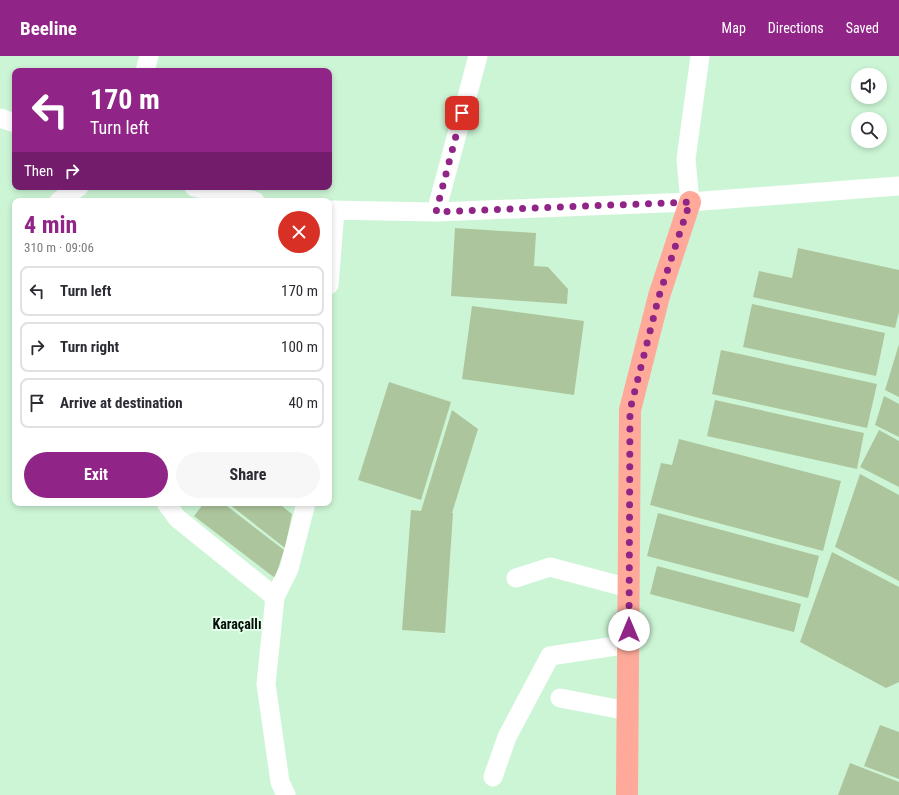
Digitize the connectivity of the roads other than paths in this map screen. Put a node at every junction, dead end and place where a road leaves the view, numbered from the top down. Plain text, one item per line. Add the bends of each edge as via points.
1 (149, 56) edge
2 (478, 56) edge
3 (700, 56) edge
4 (146, 68) edge
5 (0, 118) edge
6 (12, 122) edge
7 (899, 186) edge
8 (75, 190) edge
9 (207, 190) edge
10 (63, 198) edge
11 (242, 198) edge
12 (690, 202) junction
13 (332, 210) edge
14 (436, 212) junction
15 (168, 506) edge
16 (305, 506) edge
17 (516, 578) dead end
18 (629, 588) junction
19 (275, 597) junction
20 (629, 644) junction
21 (560, 698) dead end
22 (628, 711) junction
23 (493, 777) dead end
24 (286, 795) edge
25 (627, 795) edge

1 - 4 street
2 - 14 street
3 - 12 street via 686,159
5 - 6 street
7 - 12 street
8 - 10 street
9 - 11 street
12 - 14 street
12 - 18 main road via 659,296 630,410
13 - 14 street
15 - 19 street via 177,518
16 - 19 street via 289,569
17 - 18 street via 550,567
18 - 20 main road
19 - 24 street via 266,684 280,782
20 - 22 main road
20 - 23 street via 550,656 507,737
21 - 22 street
22 - 25 main road

